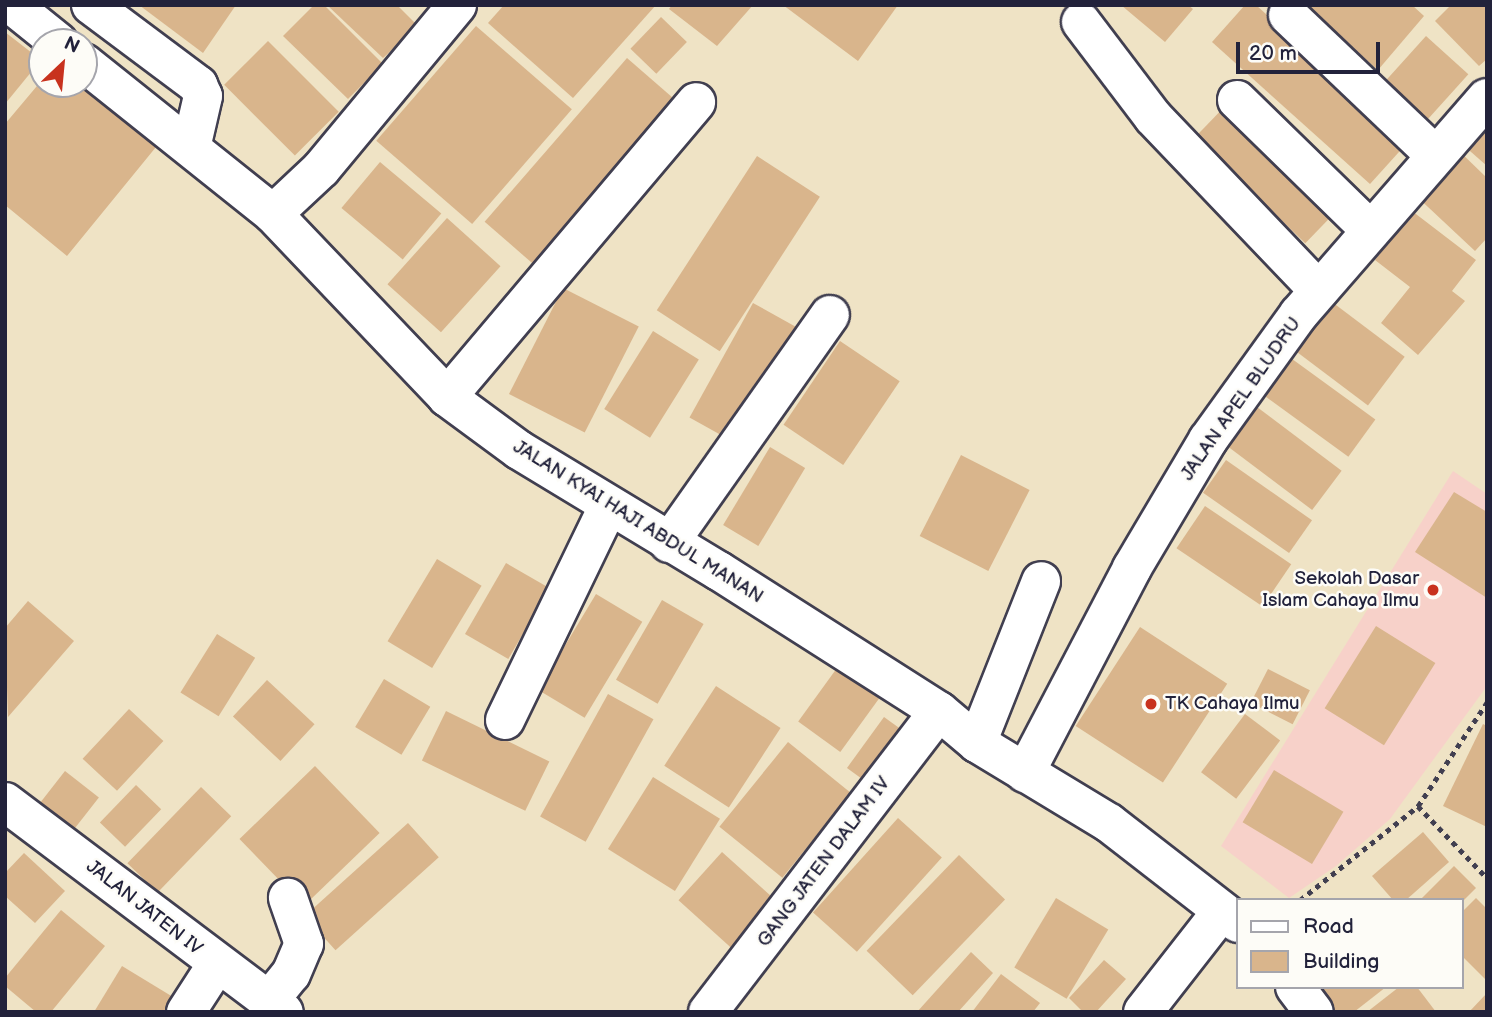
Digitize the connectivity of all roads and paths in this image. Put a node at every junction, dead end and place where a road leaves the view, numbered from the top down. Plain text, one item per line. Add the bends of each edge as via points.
1 (12, 5) edge
2 (91, 5) edge
3 (457, 5) edge
4 (1288, 15) dead end
5 (1081, 22) dead end
6 (41, 28) edge
7 (98, 74) edge
8 (1487, 98) edge
9 (1237, 100) dead end
10 (696, 102) dead end
11 (191, 148) junction
12 (1434, 154) junction
13 (273, 214) junction
14 (1370, 230) junction
15 (1319, 291) junction
16 (830, 315) dead end
17 (447, 397) junction
18 (608, 507) junction
19 (669, 543) junction
20 (1041, 581) dead end
21 (1487, 702) edge
22 (939, 711) junction
23 (505, 720) dead end
24 (977, 743) junction
25 (1026, 773) junction
26 (5, 802) edge
27 (1418, 807) junction
28 (1487, 878) edge
29 (288, 898) dead end
30 (1303, 898) edge
31 (1230, 917) edge
32 (217, 964) junction
33 (1296, 989) edge
34 (276, 1007) edge
35 (186, 1012) edge
36 (708, 1012) edge
37 (1143, 1012) edge
38 (1314, 1012) edge

1 - 6 street
2 - 11 street via 198,85 203,96
3 - 13 street via 321,169
4 - 12 street
5 - 15 street via 1153,117
7 - 11 street, JALAN KYAI HAJI ABDUL MANAN
8 - 12 street, JALAN APEL BLUDRU
9 - 14 street
10 - 17 street
11 - 13 street, JALAN KYAI HAJI ABDUL MANAN
12 - 14 street, JALAN APEL BLUDRU
13 - 17 street, JALAN KYAI HAJI ABDUL MANAN
14 - 15 street, JALAN APEL BLUDRU
15 - 25 street, JALAN APEL BLUDRU via 1208,440 1132,568
16 - 19 street
17 - 18 street, JALAN KYAI HAJI ABDUL MANAN
18 - 19 street, JALAN KYAI HAJI ABDUL MANAN
18 - 23 street
19 - 22 street, JALAN KYAI HAJI ABDUL MANAN
20 - 24 street
21 - 27 path
22 - 24 street, JALAN KYAI HAJI ABDUL MANAN
22 - 36 street, GANG JATEN DALAM IV
24 - 25 street, JALAN KYAI HAJI ABDUL MANAN
25 - 31 street, JALAN KYAI HAJI ABDUL MANAN via 1109,823
26 - 32 street, JALAN JATEN IV
27 - 28 path
27 - 30 path
29 - 34 street via 304,944
31 - 37 street
32 - 34 street, JALAN JATEN IV
32 - 35 street
33 - 38 street

